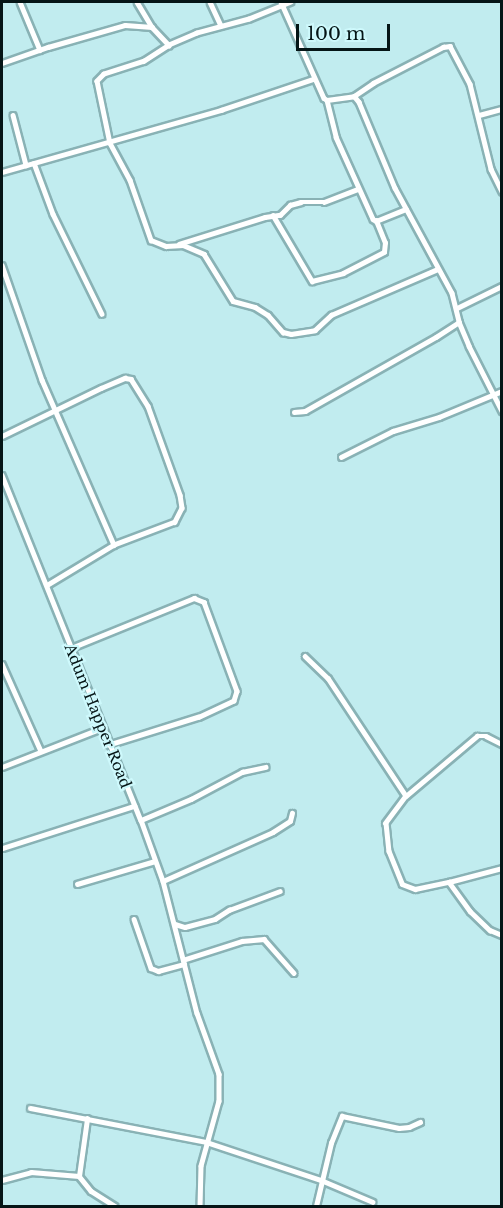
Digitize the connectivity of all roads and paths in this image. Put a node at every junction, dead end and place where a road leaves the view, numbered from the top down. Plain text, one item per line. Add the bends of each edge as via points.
1 (20, 2) edge
2 (137, 2) edge
3 (210, 2) edge
4 (291, 2) edge
5 (282, 3) edge
6 (221, 26) junction
7 (152, 27) junction
8 (169, 45) junction
9 (40, 50) junction
10 (2, 63) edge
11 (313, 79) junction
12 (354, 96) junction
13 (327, 100) junction
14 (501, 109) edge
15 (14, 115) dead end
16 (479, 115) junction
17 (110, 143) junction
18 (34, 163) junction
19 (26, 165) junction
20 (2, 172) edge
21 (358, 189) junction
22 (501, 192) edge
23 (406, 209) junction
24 (273, 215) junction
25 (376, 221) junction
26 (175, 245) junction
27 (2, 265) edge
28 (438, 269) junction
29 (501, 286) edge
30 (457, 308) junction
31 (102, 314) dead end
32 (459, 322) junction
33 (501, 391) edge
34 (494, 393) junction
35 (57, 409) junction
36 (501, 411) edge
37 (294, 412) dead end
38 (2, 436) edge
39 (341, 458) dead end
40 (2, 475) edge
41 (114, 544) junction
42 (48, 585) junction
43 (71, 648) junction
44 (305, 656) dead end
45 (2, 664) edge
46 (102, 728) junction
47 (501, 744) edge
48 (109, 746) junction
49 (41, 752) junction
50 (2, 767) edge
51 (266, 767) dead end
52 (406, 796) junction
53 (134, 806) junction
54 (292, 813) dead end
55 (141, 820) junction
56 (3, 848) edge
57 (155, 861) junction
58 (501, 868) edge
59 (163, 881) junction
60 (449, 882) junction
61 (77, 884) dead end
62 (280, 891) dead end
63 (134, 920) dead end
64 (175, 924) junction
65 (501, 935) edge
66 (183, 962) junction
67 (294, 973) dead end
68 (30, 1108) dead end
69 (87, 1119) junction
70 (420, 1122) dead end
71 (206, 1142) junction
72 (79, 1176) junction
73 (2, 1180) edge
74 (321, 1180) junction
75 (372, 1202) dead end
76 (115, 1206) edge
77 (200, 1206) edge
78 (316, 1206) edge

1 - 9 street
2 - 7 street
3 - 6 street
4 - 5 street
5 - 6 street
5 - 11 street
6 - 8 street
7 - 8 street
7 - 9 street via 125,25
8 - 17 street via 153,57 104,74 97,81
9 - 10 street
11 - 13 street
11 - 17 street
12 - 13 street
12 - 16 street via 450,46 470,84
12 - 23 street
13 - 21 street via 336,137
14 - 16 street
15 - 19 street
16 - 22 street via 491,169
17 - 18 street
17 - 26 street via 130,180 151,240
18 - 19 street
18 - 31 street via 53,214
19 - 20 street
21 - 24 street via 324,202 301,202
21 - 25 street
23 - 25 street
23 - 28 street
24 - 25 street via 312,281 344,273 384,252 385,243
24 - 26 street
26 - 28 street via 204,254 233,301 255,307 283,332 291,334 315,330 331,315
27 - 35 street via 24,333
28 - 30 street
29 - 30 street
30 - 32 street
32 - 34 street
32 - 37 street via 305,411
33 - 34 street
34 - 36 street
34 - 39 street via 439,417 393,431
35 - 38 street
35 - 41 street
35 - 41 street via 124,378 131,379 148,406 182,508 176,522
40 - 42 street, Adum Happer Road
41 - 42 street
42 - 43 street, Adum Happer Road
43 - 46 street, Adum Happer Road
43 - 48 street via 194,598 204,602 237,691 234,700 187,721
44 - 52 street via 328,678
45 - 49 street
46 - 48 street, Adum Happer Road
46 - 49 street
47 - 52 street via 477,736
48 - 53 street, Adum Happer Road
49 - 50 street
51 - 55 street via 242,772
52 - 60 street via 386,823 389,851 402,884 415,889
53 - 55 street, Adum Happer Road
53 - 56 street
54 - 59 street via 290,821 273,832
55 - 57 street, Adum Happer Road
57 - 59 street, Adum Happer Road
57 - 61 street
58 - 60 street
59 - 64 street, Adum Happer Road
60 - 65 street via 476,917
62 - 64 street via 215,919 185,927
63 - 66 street via 151,968 158,971
64 - 66 street, Adum Happer Road
66 - 67 street via 242,941 264,939
66 - 71 street, Adum Happer Road via 219,1074 220,1088
68 - 69 street
69 - 71 street
69 - 72 street
70 - 74 street via 399,1128 342,1116
71 - 74 street
71 - 77 street, Adum Happer Road
72 - 73 street via 31,1172
72 - 76 street via 91,1191
74 - 75 street
74 - 78 street

